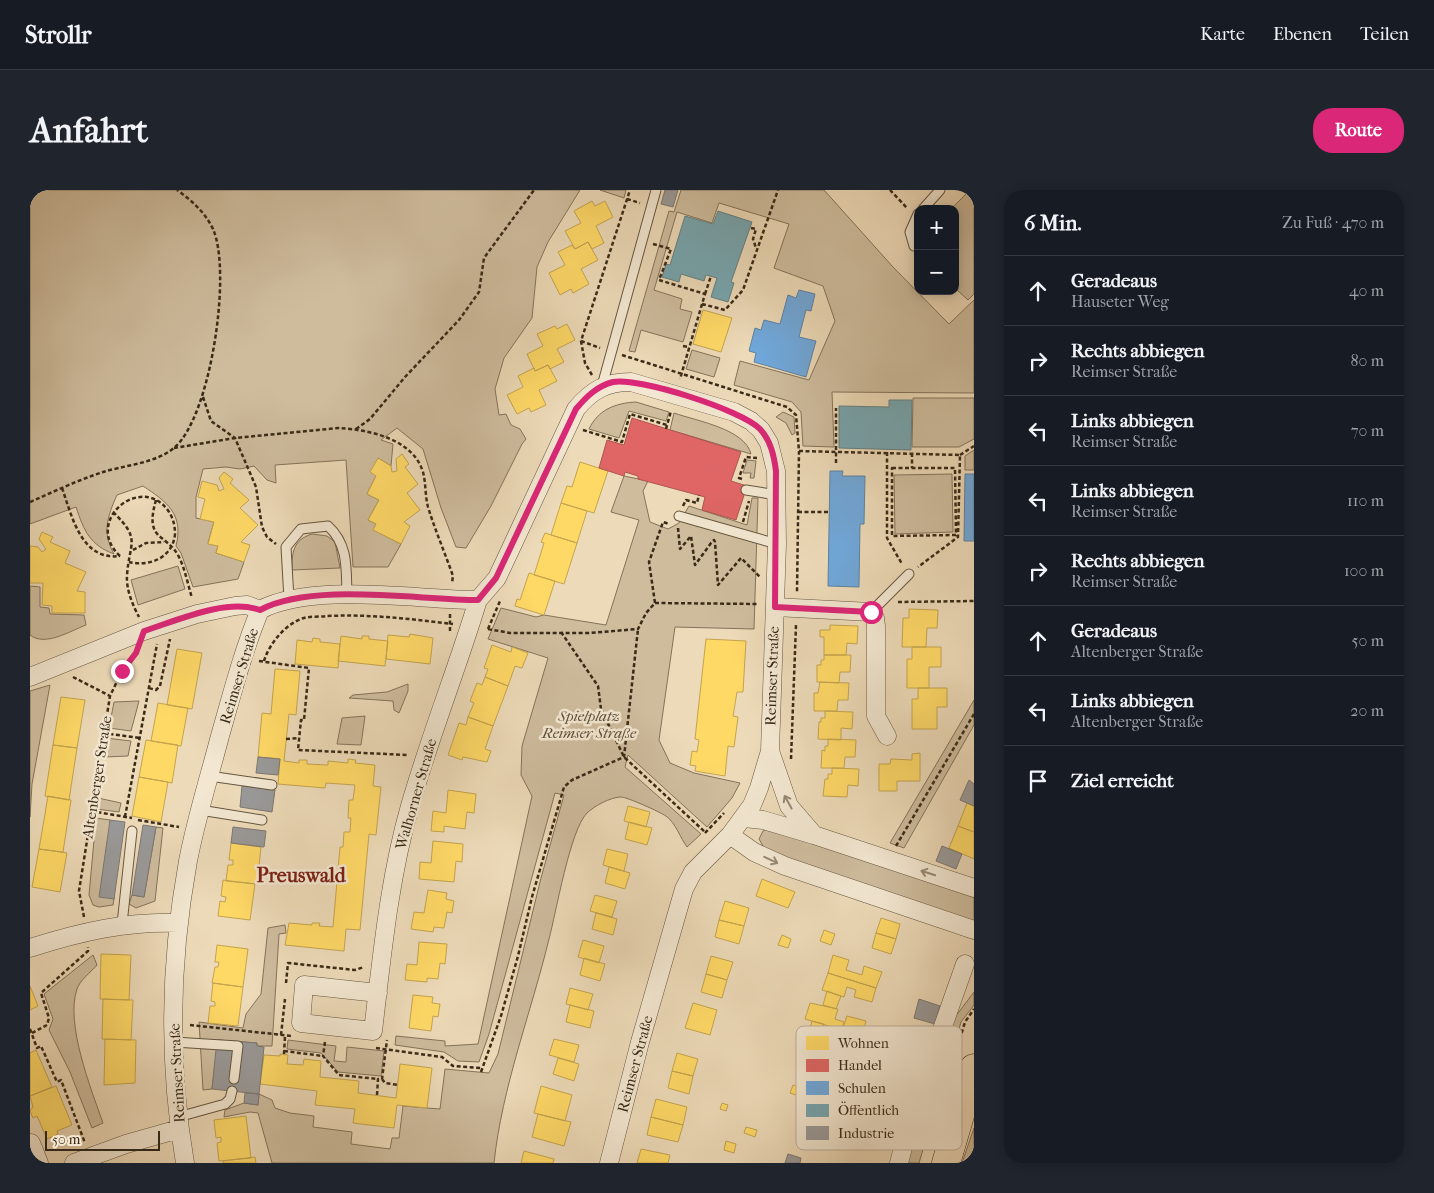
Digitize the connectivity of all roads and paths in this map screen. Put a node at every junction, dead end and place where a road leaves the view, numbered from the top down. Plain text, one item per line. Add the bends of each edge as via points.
1 (177, 190) edge
2 (534, 190) edge
3 (630, 190) edge
4 (656, 190) edge
5 (778, 190) edge
6 (890, 190) edge
7 (940, 190) edge
8 (926, 205) edge
9 (914, 212) edge
10 (914, 222) edge
11 (750, 228) dead end
12 (659, 246) dead end
13 (914, 246) dead end
14 (757, 250) junction
15 (711, 276) dead end
16 (705, 294) junction
17 (702, 304) junction
18 (580, 341) junction
19 (683, 346) dead end
20 (689, 347) junction
21 (610, 351) junction
22 (681, 373) junction
23 (602, 386) junction
24 (676, 394) junction
25 (203, 396) junction
26 (663, 406) dead end
27 (836, 408) dead end
28 (679, 412) dead end
29 (588, 422) dead end
30 (668, 425) dead end
31 (356, 429) junction
32 (235, 438) junction
33 (974, 446) edge
34 (174, 448) junction
35 (799, 451) junction
36 (756, 452) dead end
37 (836, 452) junction
38 (887, 452) junction
39 (912, 453) junction
40 (960, 455) junction
41 (746, 457) dead end
42 (758, 458) junction
43 (836, 463) dead end
44 (912, 468) junction
45 (62, 488) junction
46 (746, 490) dead end
47 (768, 494) junction
48 (699, 495) dead end
49 (156, 500) junction
50 (30, 502) edge
51 (113, 512) junction
52 (798, 512) junction
53 (829, 512) dead end
54 (676, 519) junction
55 (949, 536) junction
56 (267, 537) dead end
57 (164, 542) junction
58 (770, 542) junction
59 (950, 542) junction
60 (171, 547) junction
61 (131, 551) junction
62 (129, 562) junction
63 (910, 574) junction
64 (454, 576) dead end
65 (503, 594) dead end
66 (347, 596) junction
67 (761, 596) dead end
68 (289, 600) junction
69 (478, 600) junction
70 (655, 602) junction
71 (775, 607) junction
72 (796, 608) junction
73 (260, 610) junction
74 (871, 612) junction
75 (196, 614) junction
76 (470, 626) junction
77 (152, 628) junction
78 (638, 629) junction
79 (561, 632) junction
80 (167, 654) dead end
81 (242, 658) junction
82 (264, 662) junction
83 (56, 666) junction
84 (31, 673) edge
85 (149, 688) junction
86 (110, 696) junction
87 (974, 714) edge
88 (103, 733) junction
89 (886, 736) dead end
90 (140, 738) junction
91 (286, 738) dead end
92 (299, 738) junction
93 (770, 751) junction
94 (624, 756) junction
95 (406, 764) dead end
96 (791, 768) dead end
97 (209, 776) junction
98 (272, 785) dead end
99 (200, 810) junction
100 (92, 811) junction
101 (725, 812) dead end
102 (114, 815) dead end
103 (125, 817) dead end
104 (744, 818) junction
105 (262, 820) dead end
106 (146, 821) dead end
107 (196, 830) junction
108 (132, 831) dead end
109 (730, 835) junction
110 (814, 835) junction
111 (888, 860) junction
112 (974, 888) edge
113 (179, 923) junction
114 (122, 924) junction
115 (974, 930) edge
116 (86, 931) junction
117 (30, 948) edge
118 (367, 962) dead end
119 (965, 964) dead end
120 (364, 968) dead end
121 (378, 993) junction
122 (174, 1023) junction
123 (943, 1026) edge
124 (30, 1029) edge
125 (389, 1031) dead end
126 (32, 1033) junction
127 (276, 1034) dead end
128 (286, 1036) dead end
129 (325, 1041) dead end
130 (174, 1042) junction
131 (394, 1050) dead end
132 (322, 1056) junction
133 (481, 1068) junction
134 (974, 1068) edge
135 (481, 1072) dead end
136 (234, 1079) dead end
137 (378, 1079) junction
138 (382, 1079) junction
139 (398, 1084) dead end
140 (232, 1091) dead end
141 (377, 1095) dead end
142 (962, 1109) edge
143 (179, 1123) junction
144 (31, 1143) edge
145 (902, 1150) edge
146 (950, 1150) edge
147 (90, 1156) junction
148 (39, 1163) edge
149 (74, 1163) edge
150 (185, 1163) edge
151 (609, 1163) edge
152 (899, 1163) edge
153 (946, 1163) edge

1 - 25 path via 201,211 213,229 218,246 218,307 214,346
2 - 31 path via 484,258 479,292 459,320 370,419
3 - 18 path
4 - 21 lane
5 - 14 path
6 - 9 path
7 - 8 lane
10 - 13 lane via 910,232
11 - 14 path via 756,229 752,239
12 - 16 path via 672,249 660,280
14 - 17 path via 744,290 725,310
15 - 16 path
16 - 17 path
17 - 20 path
18 - 21 path
18 - 23 path via 585,362
19 - 20 path
20 - 22 path
21 - 22 path
21 - 23 lane
22 - 24 path
22 - 35 path via 787,407 796,415
23 - 24 street, Reimser Straße via 631,382
23 - 69 street via 586,398 567,425 496,578
24 - 47 street, Reimser Straße via 734,412 761,430 774,456
25 - 32 path via 211,421
25 - 34 path via 191,424
26 - 28 path
27 - 37 path
29 - 30 path via 583,430 622,442 630,414
31 - 32 path via 313,429
31 - 64 path via 395,441 419,461 427,504
32 - 34 path
32 - 56 path via 256,488 262,527
33 - 40 path
34 - 45 path
35 - 37 path
35 - 52 path
36 - 42 path
37 - 38 path
37 - 43 path
38 - 39 path
38 - 63 path via 887,538
39 - 40 path
39 - 44 path
40 - 59 path via 958,537
41 - 42 path
42 - 47 path
44 - 55 path via 956,468 956,535
44 - 55 path via 892,468 892,536
45 - 50 path
45 - 51 path via 84,542 112,557 120,556 114,550 108,532
46 - 47 lane
47 - 58 street, Reimser Straße
48 - 54 path via 696,503 686,500
49 - 51 path via 131,498
49 - 57 path via 152,520
49 - 60 path via 171,514 175,525
51 - 61 path via 131,532
52 - 53 path
52 - 72 path
54 - 58 lane
54 - 58 path via 680,549 691,536 694,565 714,540 718,585 741,558 761,579
54 - 70 path via 669,524 663,522 649,562
55 - 59 path
57 - 60 path
57 - 61 path via 146,543
58 - 71 street, Reimser Straße
59 - 63 path
60 - 62 path via 157,560 138,564
60 - 75 path via 179,556
61 - 62 path
62 - 77 path via 127,582 135,609
63 - 74 lane
65 - 79 path via 488,629 510,633
66 - 68 street, Reimser Straße via 317,595
66 - 68 lane via 345,552 341,540 328,526 301,529 286,547
66 - 69 street, Reimser Straße
67 - 70 path via 760,604
68 - 73 street, Reimser Straße
69 - 76 street, Walhorner Straße
70 - 78 path
71 - 72 street
71 - 93 street, Reimser Straße
72 - 74 street
72 - 96 path
73 - 75 street via 247,605
73 - 81 street, Reimser Straße
74 - 89 street via 876,626 876,716
75 - 77 street
76 - 82 path via 388,616 303,618 278,634
76 - 121 street, Walhorner Straße via 410,806 399,851
77 - 83 street
77 - 85 path
77 - 86 path, Altenberger Straße via 122,671
78 - 79 path
78 - 94 path
79 - 94 path via 598,686 601,709
80 - 85 path via 160,686 156,690
81 - 82 path
81 - 97 street, Reimser Straße
82 - 92 path via 309,668
83 - 84 street
83 - 86 path
85 - 90 path
86 - 88 path, Altenberger Straße
87 - 111 path
88 - 90 path
88 - 100 path, Altenberger Straße
90 - 103 path
91 - 92 path
92 - 95 path via 298,750 409,755
93 - 104 street, Reimser Straße via 759,788
110 -> 93 street, Reimser Straße via 790,806
94 - 101 path via 705,832
94 - 133 path via 572,780 564,787 518,956
97 - 98 lane
97 - 99 street, Reimser Straße
99 - 105 lane
99 - 107 street, Reimser Straße
100 - 102 path
100 - 116 path, Altenberger Straße via 80,891
104 - 109 street, Reimser Straße
104 - 110 street via 763,820
106 - 107 path
107 - 113 street, Reimser Straße
108 - 114 lane
109 -> 115 street via 754,852 785,866
109 - 151 street, Reimser Straße via 693,872 684,889
110 - 111 street
112 -> 111 street
113 - 114 street
113 - 122 street, Reimser Straße
114 - 116 street
116 - 117 street
116 - 126 path, Altenberger Straße via 88,951 40,993 49,1018 47,1025
118 - 120 path
119 - 123 street
121 - 121 street, Walhorner Straße via 374,1031 300,1023 304,986
122 - 127 path
122 - 130 street, Reimser Straße
124 - 126 path
125 - 138 path
126 - 147 path via 57,1082 61,1080
128 - 132 path via 284,1052
129 - 132 path
130 - 136 lane via 238,1046
130 - 143 street, Reimser Straße
131 - 133 path via 442,1057 453,1066
132 - 137 path via 338,1077
133 - 135 path
134 - 142 main road
137 - 138 path
137 - 141 path
138 - 139 path via 384,1083
140 - 143 lane via 230,1100 225,1104
143 - 147 street
143 - 150 street, Reimser Straße
144 - 148 street
145 - 152 street
146 - 153 main road
147 - 149 street

